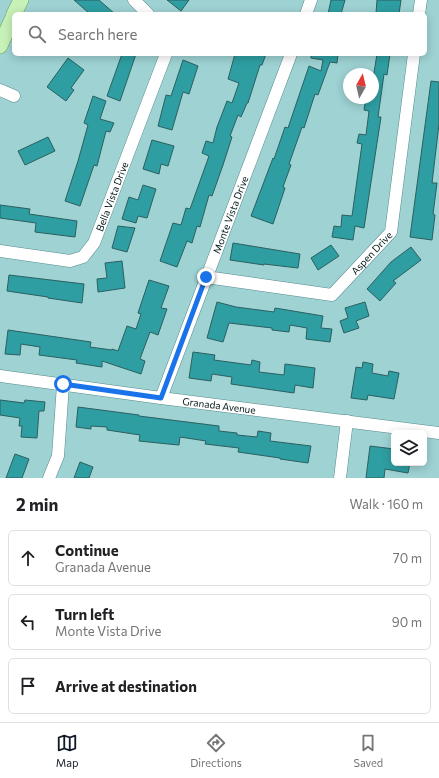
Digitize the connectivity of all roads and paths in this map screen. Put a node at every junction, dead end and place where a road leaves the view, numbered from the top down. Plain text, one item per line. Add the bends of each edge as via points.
1 (21, 0) edge
2 (134, 0) edge
3 (311, 0) edge
4 (421, 0) edge
5 (15, 12) edge
6 (146, 12) edge
7 (307, 12) edge
8 (419, 12) edge
9 (12, 19) edge
10 (0, 46) edge
11 (165, 56) edge
12 (290, 56) edge
13 (414, 56) edge
14 (0, 90) edge
15 (14, 96) dead end
16 (0, 251) edge
17 (206, 277) junction
18 (0, 376) edge
19 (63, 384) junction
20 (161, 398) junction
21 (347, 421) junction
22 (439, 433) edge
23 (49, 478) edge
24 (340, 478) edge

1 - 5 main road
2 - 6 street
3 - 7 street
4 - 8 street
9 - 10 main road
11 - 16 street, Bella Vista Drive via 94,244 83,258 70,261
12 - 17 street, Monte Vista Drive
13 - 17 street, Aspen Drive via 391,232 332,295
14 - 15 street
17 - 20 street, Monte Vista Drive
18 - 19 street, Granada Avenue
19 - 20 street, Granada Avenue
19 - 23 street via 58,456
20 - 21 street, Granada Avenue
21 - 22 street, Granada Avenue
21 - 24 street

